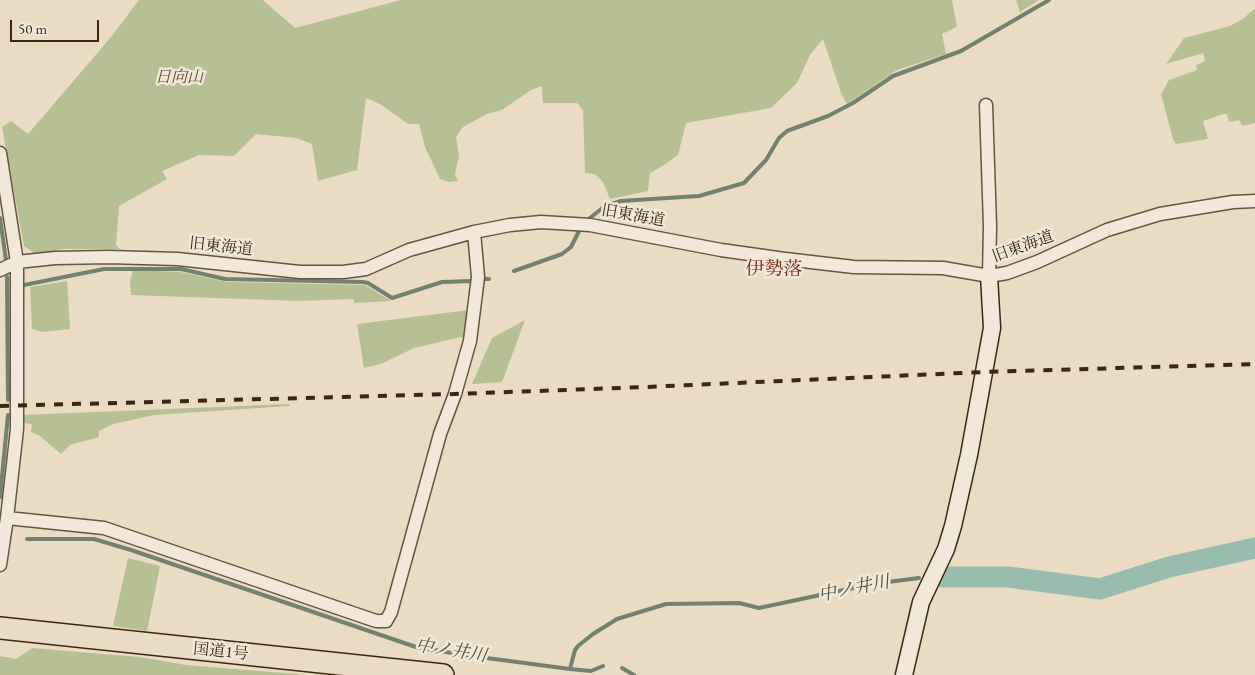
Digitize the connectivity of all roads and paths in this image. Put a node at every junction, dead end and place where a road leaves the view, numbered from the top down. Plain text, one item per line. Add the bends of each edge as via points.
1 (986, 105) dead end
2 (0, 152) edge
3 (1255, 201) edge
4 (474, 232) junction
5 (17, 262) junction
6 (0, 270) edge
7 (989, 276) junction
8 (7, 518) junction
9 (0, 565) edge
10 (0, 628) edge
11 (443, 675) edge
12 (904, 675) edge

1 - 7 street
2 - 5 street
3 - 7 street, 旧東海道 via 1160,214 1107,230 1022,268
4 - 5 street, 旧東海道 via 409,250 366,269 343,272 300,272 178,259 55,258
4 - 7 street, 旧東海道 via 541,222 590,225 785,259 854,266 944,268
4 - 8 street via 478,277 470,341 386,621 376,621 104,528
5 - 6 street, 旧東海道
5 - 8 street via 17,429
7 - 12 street via 992,328 957,508 946,550 921,602
8 - 9 street
10 - 11 highway, 国道1号

